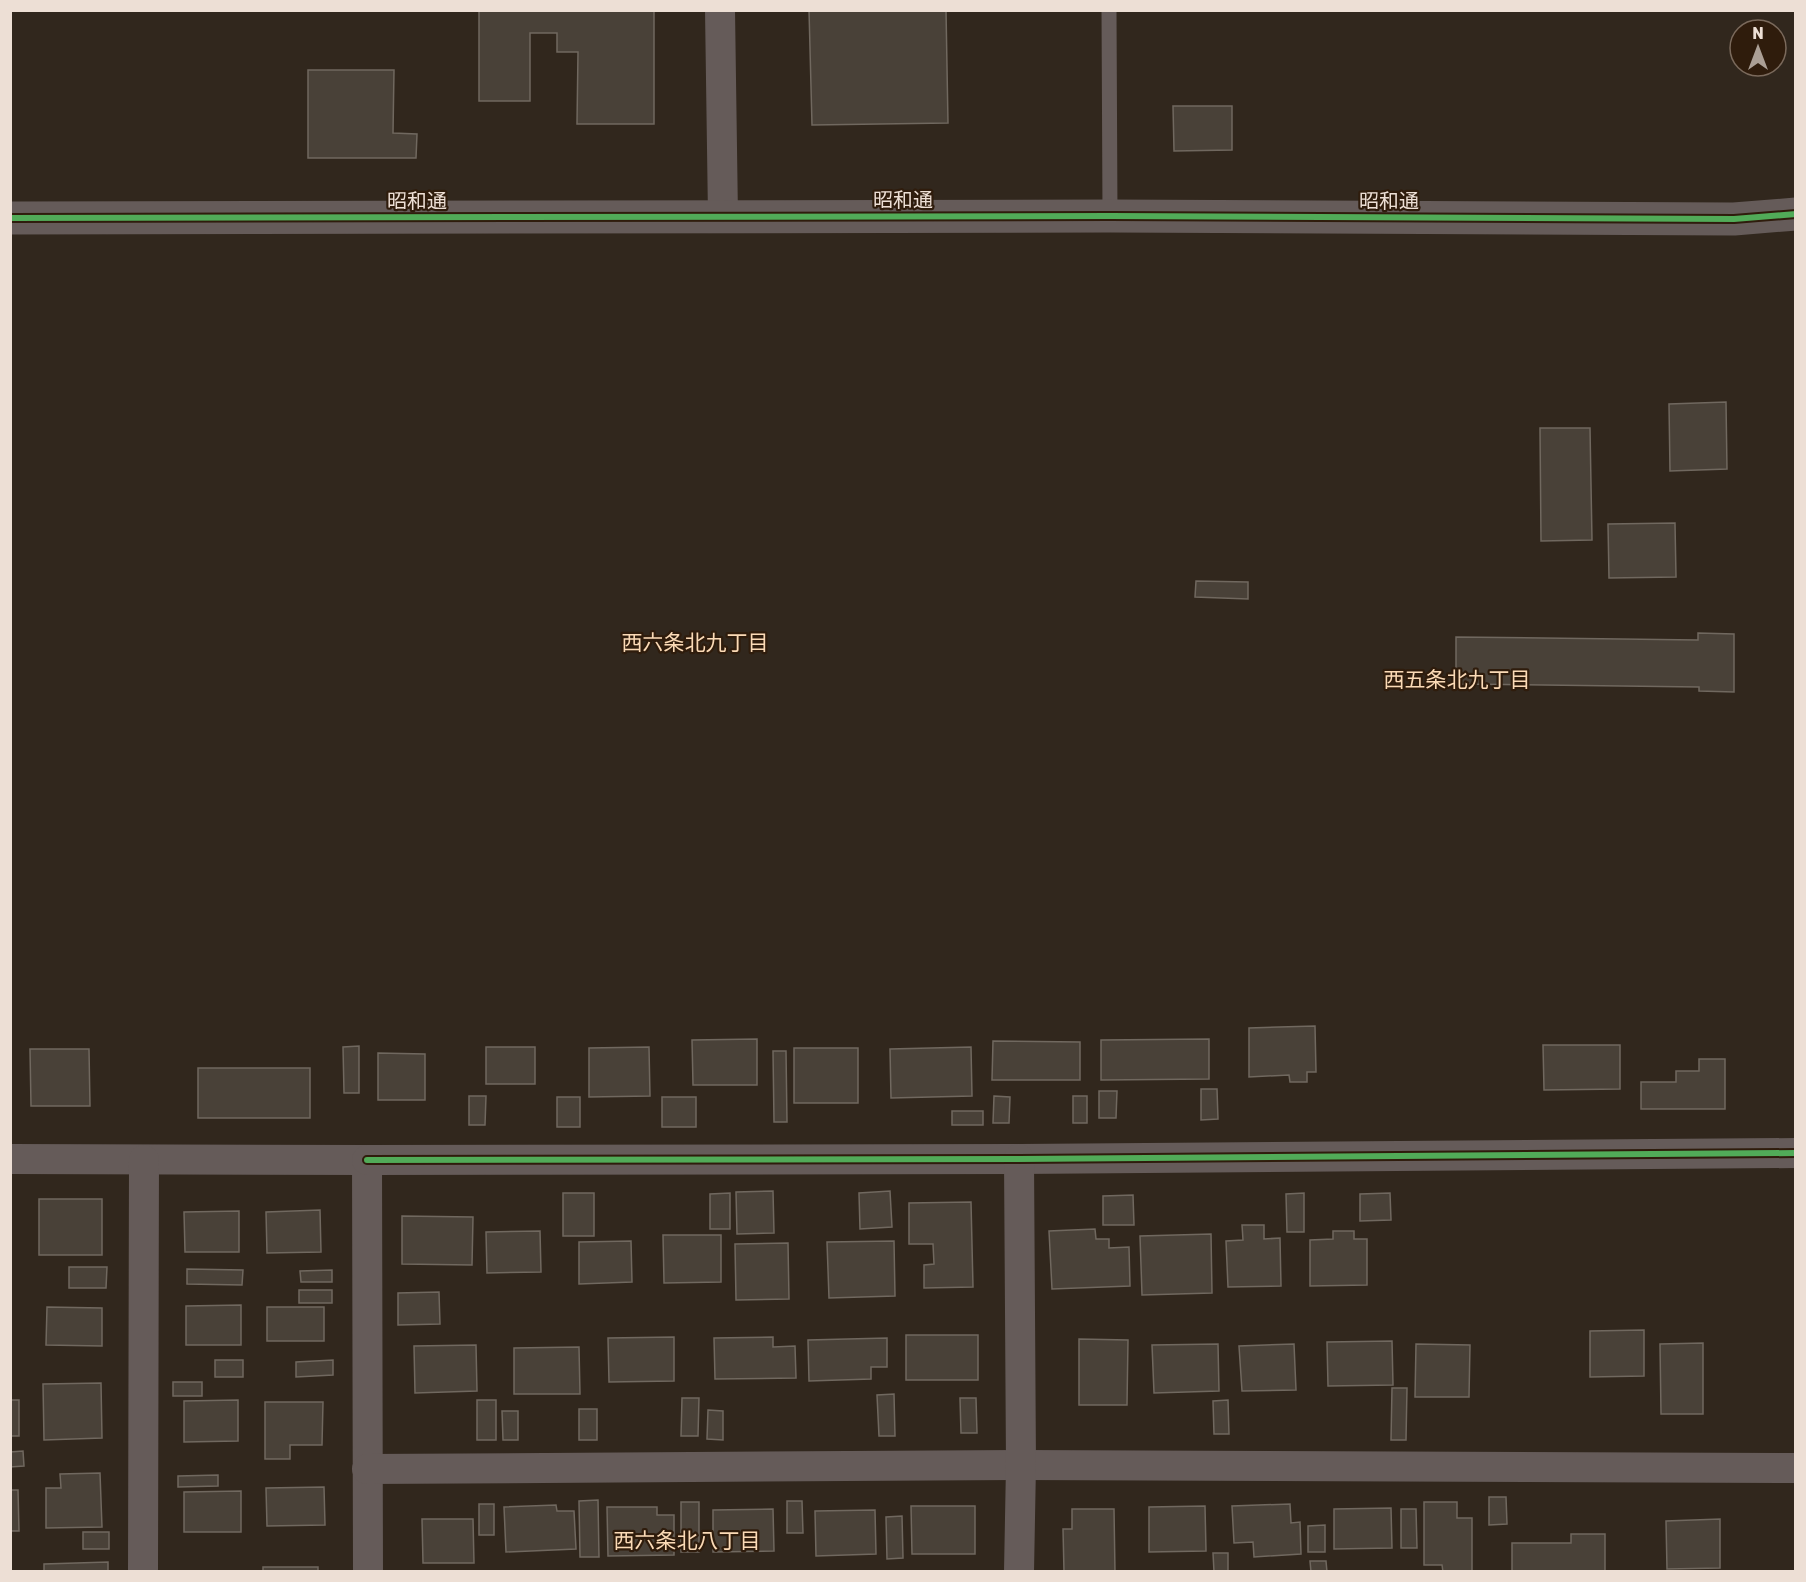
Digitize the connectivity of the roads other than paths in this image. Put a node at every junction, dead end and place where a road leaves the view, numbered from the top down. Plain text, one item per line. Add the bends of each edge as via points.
1 (720, 10) edge
2 (1109, 10) edge
3 (1796, 214) edge
4 (1110, 216) junction
5 (723, 217) junction
6 (10, 218) edge
7 (1796, 1153) edge
8 (1019, 1159) junction
9 (10, 1160) edge
10 (144, 1160) junction
11 (367, 1160) junction
12 (1021, 1465) junction
13 (1796, 1468) edge
14 (367, 1469) junction
15 (143, 1572) edge
16 (368, 1572) edge
17 (1019, 1572) edge

1 - 5 street
2 - 4 lane
3 - 4 street, 昭和通 via 1734,219
4 - 5 street, 昭和通
5 - 6 street, 昭和通
7 - 8 street
8 - 11 street
8 - 12 street
9 - 10 street
10 - 11 street
10 - 15 street
11 - 14 street
12 - 13 street
12 - 14 street
12 - 17 street
14 - 16 street

